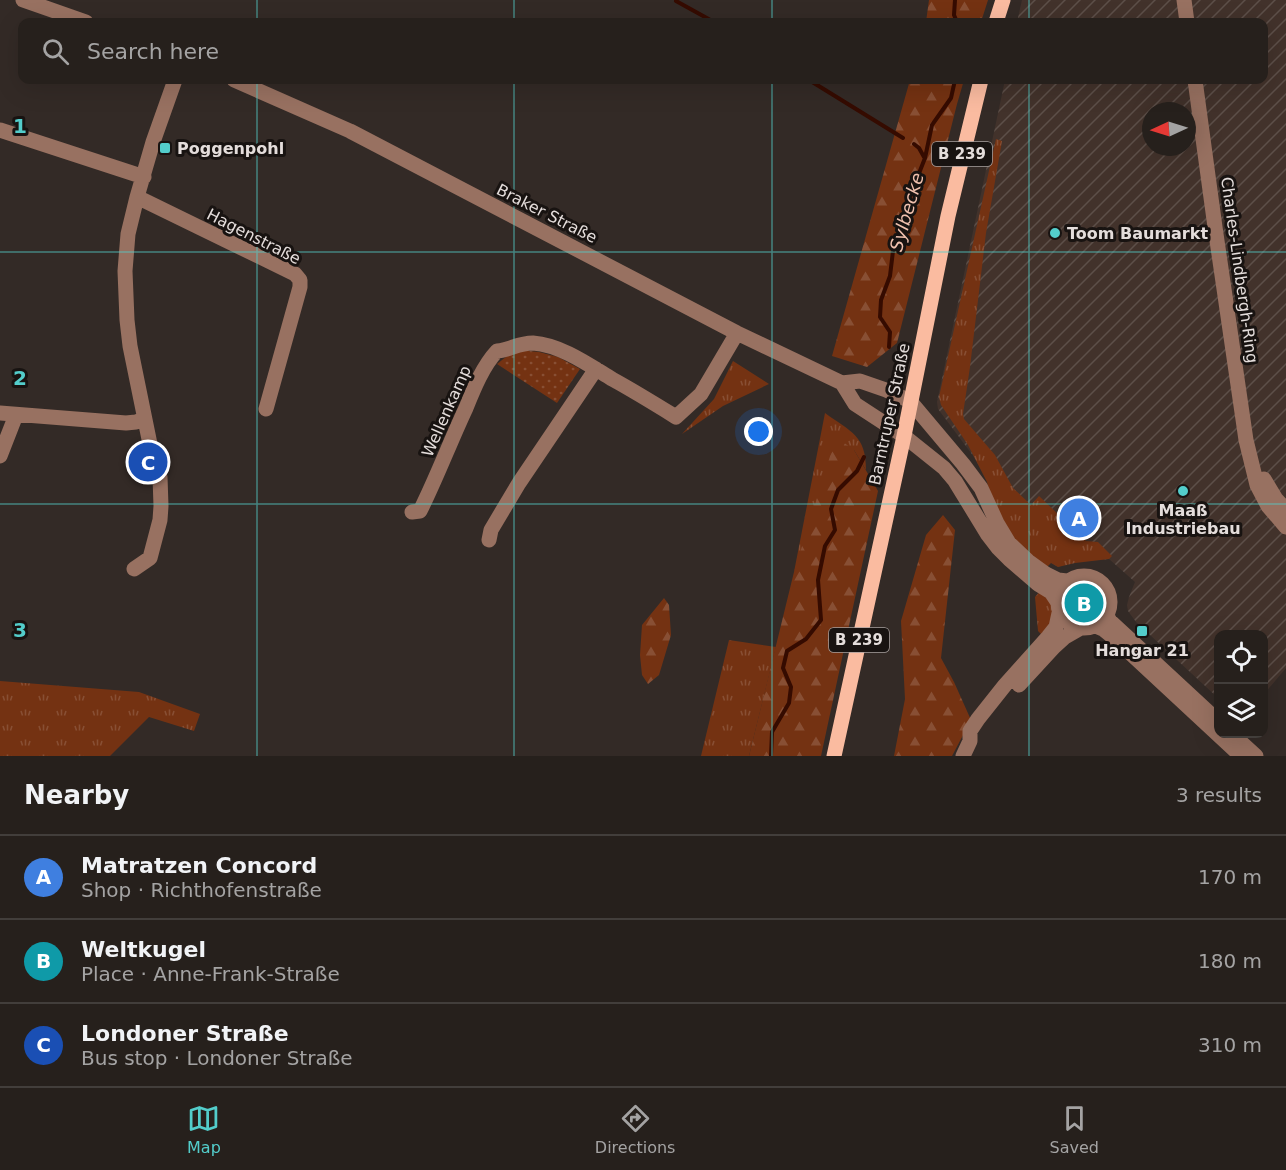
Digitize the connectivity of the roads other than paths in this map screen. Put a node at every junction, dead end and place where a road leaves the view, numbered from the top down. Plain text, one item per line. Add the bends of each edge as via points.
1 (23, 0) edge
2 (1003, 0) edge
3 (1184, 0) edge
4 (75, 18) edge
5 (997, 18) edge
6 (1186, 18) edge
7 (174, 84) edge
8 (243, 84) edge
9 (980, 84) edge
10 (1196, 84) edge
11 (0, 130) edge
12 (144, 177) junction
13 (137, 197) junction
14 (737, 333) junction
15 (596, 369) junction
16 (842, 383) junction
17 (910, 401) junction
18 (266, 409) dead end
19 (0, 413) edge
20 (16, 415) junction
21 (144, 419) junction
22 (903, 436) junction
23 (0, 456) edge
24 (1253, 466) junction
25 (1286, 510) edge
26 (412, 512) dead end
27 (1286, 527) edge
28 (489, 540) dead end
29 (134, 569) dead end
30 (1067, 581) junction
31 (1058, 607) junction
32 (1101, 621) junction
33 (1079, 628) junction
34 (1214, 717) edge
35 (1236, 738) edge
36 (969, 741) junction
37 (834, 756) edge
38 (963, 756) edge
39 (1241, 756) edge
40 (1256, 756) edge

1 - 4 street
2 - 5 main road
3 - 6 street
7 - 12 street
8 - 14 street, Braker Straße via 350,131
9 - 17 main road, Barntruper Straße / B 239 via 957,173
10 - 24 street, Charles-Lindbergh-Ring via 1246,440
11 - 12 street
12 - 13 street
13 - 18 street, Hagenstraße via 295,274 300,280
13 - 21 street via 128,234 125,298
14 - 15 street, Wellenkamp via 701,394 676,417
14 - 16 street, Braker Straße
15 - 26 street, Wellenkamp via 561,350 534,343 497,351 475,386 420,511
15 - 28 street via 519,483
16 - 17 street, Braker Straße via 860,381
16 - 22 street, Braker Straße via 855,404
17 - 22 main road, Barntruper Straße / B 239
17 - 30 street via 981,488 1009,543 1046,574
19 - 20 street
20 - 21 street via 126,423
20 - 23 street
21 - 29 street via 160,477 161,506 150,558
22 - 31 street, Braker Straße via 944,468 998,548 1051,592
22 - 37 main road, Barntruper Straße / B 239
24 - 25 street, Charles-Lindbergh-Ring
24 - 27 street, Charles-Lindbergh-Ring via 1262,497
30 - 31 street via 1059,593
30 - 32 street via 1084,576 1103,584 1110,602
31 - 33 street via 1066,622
31 - 36 street via 1056,627 978,719
32 - 33 street via 1090,628
32 - 34 street via 1110,621
32 - 39 street via 1103,629
33 - 36 street via 1051,650
35 - 40 street
36 - 38 street

